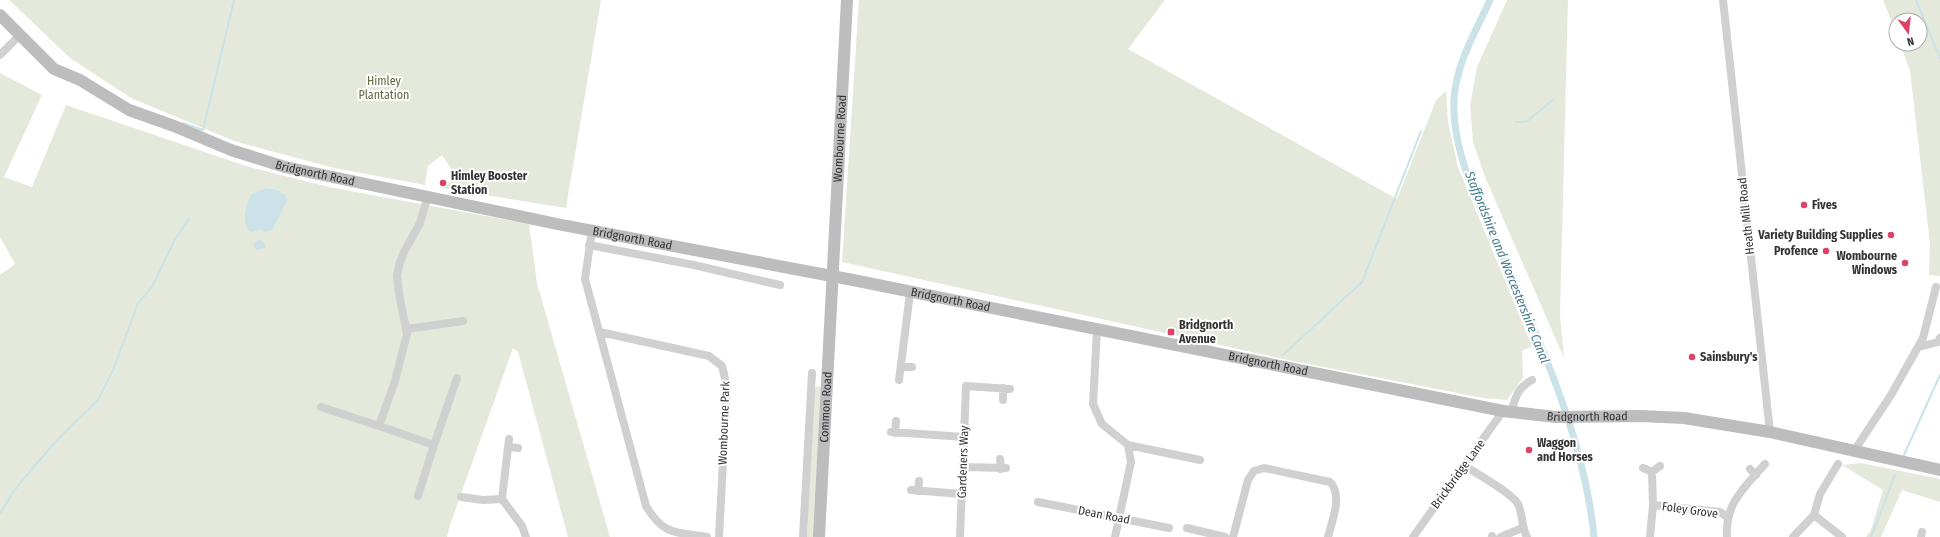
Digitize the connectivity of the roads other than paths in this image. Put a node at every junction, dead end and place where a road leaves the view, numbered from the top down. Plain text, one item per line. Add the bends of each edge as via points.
1 (847, 0) edge
2 (1723, 0) edge
3 (0, 15) edge
4 (19, 36) junction
5 (0, 55) edge
6 (428, 196) junction
7 (592, 230) junction
8 (589, 245) junction
9 (733, 257) junction
10 (729, 273) junction
11 (833, 276) junction
12 (780, 285) dead end
13 (1936, 287) dead end
14 (910, 293) junction
15 (1936, 305) edge
16 (463, 320) dead end
17 (407, 329) junction
18 (1097, 330) junction
19 (600, 332) junction
20 (1940, 338) edge
21 (1918, 347) junction
22 (901, 367) junction
23 (912, 368) dead end
24 (812, 373) dead end
25 (457, 378) dead end
26 (900, 380) dead end
27 (1532, 380) dead end
28 (811, 381) junction
29 (826, 382) junction
30 (1003, 400) dead end
31 (321, 407) dead end
32 (1507, 412) junction
33 (896, 421) dead end
34 (379, 426) junction
35 (1770, 432) junction
36 (964, 437) junction
37 (434, 445) junction
38 (1128, 445) junction
39 (518, 448) dead end
40 (1854, 451) junction
41 (1000, 459) dead end
42 (1200, 460) dead end
43 (1765, 464) dead end
44 (1838, 464) dead end
45 (1465, 466) junction
46 (1660, 466) dead end
47 (963, 467) junction
48 (1643, 468) dead end
49 (1940, 470) edge
50 (1652, 472) junction
51 (919, 481) dead end
52 (962, 494) junction
53 (418, 496) dead end
54 (461, 496) dead end
55 (502, 499) junction
56 (1038, 502) dead end
57 (1653, 505) junction
58 (1814, 515) junction
59 (1119, 517) junction
60 (1727, 517) junction
61 (1201, 521) dead end
62 (1169, 528) dead end
63 (1187, 528) dead end
64 (1522, 528) junction
65 (1200, 530) junction
66 (526, 537) edge
67 (707, 537) edge
68 (719, 537) edge
69 (803, 537) edge
70 (819, 537) edge
71 (960, 537) edge
72 (1115, 537) edge
73 (1225, 537) edge
74 (1233, 537) edge
75 (1328, 537) edge
76 (1413, 537) edge
77 (1501, 537) edge
78 (1527, 537) edge
79 (1650, 537) edge
80 (1727, 537) edge
81 (1793, 537) edge
82 (1842, 537) edge

1 - 11 main road, Wombourne Road
2 - 35 street, Heath Mill Road
3 - 4 main road, Bridgnorth Road
4 - 5 street
4 - 6 main road, Bridgnorth Road via 54,69 80,80 129,110 231,150 285,167
6 - 7 main road, Bridgnorth Road
6 - 17 street via 420,223 404,252 397,276
7 - 8 street
7 - 9 main road, Bridgnorth Road
8 - 10 street
8 - 19 street via 585,279
9 - 10 street
9 - 11 main road, Bridgnorth Road
10 - 12 street
11 - 14 main road, Bridgnorth Road
11 - 29 main road, Common Road
13 - 15 street
14 - 18 main road, Bridgnorth Road
14 - 22 street
15 - 21 street
16 - 17 street
17 - 34 street via 405,347
18 - 32 main road, Bridgnorth Road
18 - 38 street via 1093,404 1102,424
19 - 67 street via 646,506 655,521 664,528
19 - 68 street, Wombourne Park via 709,356 722,366 727,387
20 - 21 street via 1938,342
21 - 40 street via 1891,395
22 - 23 street
22 - 26 street
24 - 28 street, Common Road
25 - 37 street
27 - 32 street, Brickbridge Lane via 1523,384
28 - 29 street
28 - 69 street, Common Road
29 - 70 main road, Common Road
30 - 36 street, Gardeners Way via 1007,389 966,386
31 - 34 street
32 - 35 main road, Bridgnorth Road via 1556,417 1684,418
32 - 45 street, Brickbridge Lane
33 - 36 street via 893,432
34 - 37 street
35 - 40 main road, Bridgnorth Road
36 - 47 street, Gardeners Way
37 - 53 street
38 - 42 street
38 - 59 street via 1131,462
39 - 55 street via 509,443
40 - 49 main road, Bridgnorth Road
41 - 47 street via 1003,468
43 - 60 street via 1753,472
44 - 58 street via 1820,494
45 - 64 street via 1516,500
45 - 76 street, Brickbridge Lane
46 - 50 street
47 - 52 street, Gardeners Way
48 - 50 street
50 - 57 street, Foley Grove
51 - 52 street via 915,491
52 - 71 street, Gardeners Way
54 - 55 street via 483,500
55 - 66 street via 522,526
56 - 59 street, Dean Road
57 - 60 street, Foley Grove via 1720,512
57 - 79 street, Foley Grove
58 - 81 street
58 - 82 street
59 - 62 street, Dean Road
59 - 72 street
60 - 80 street
61 - 65 street
63 - 65 street
64 - 77 street
64 - 78 street
65 - 73 street
74 - 75 street via 1250,475 1264,468 1330,482 1334,486 1337,494

